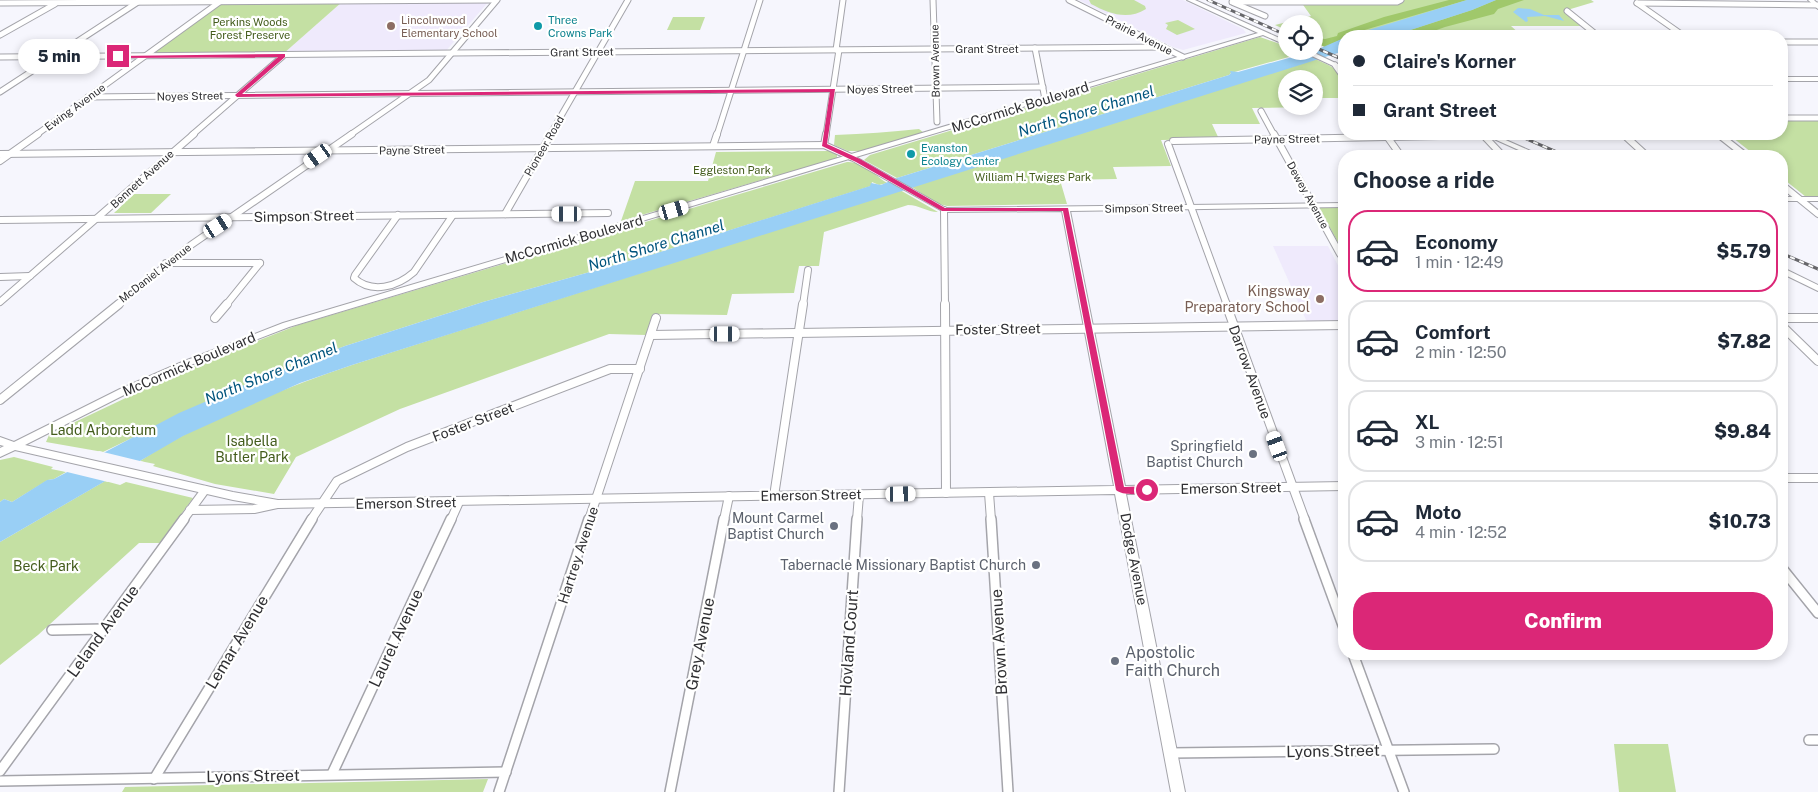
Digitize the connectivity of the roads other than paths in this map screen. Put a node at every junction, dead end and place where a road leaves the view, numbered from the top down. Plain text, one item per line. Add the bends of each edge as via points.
1 (61, 0) edge
2 (347, 0) edge
3 (492, 0) edge
4 (497, 0) edge
5 (628, 0) edge
6 (760, 0) edge
7 (843, 0) edge
8 (934, 0) edge
9 (1069, 0) edge
10 (1190, 0) edge
11 (1248, 0) edge
12 (1811, 0) edge
13 (221, 1) edge
14 (1230, 1) edge
15 (1299, 1) edge
16 (1400, 1) edge
17 (1635, 1) edge
18 (138, 2) junction
19 (55, 3) junction
20 (0, 4) edge
21 (1817, 6) edge
22 (1567, 12) dead end
23 (1265, 16) dead end
24 (1590, 30) edge
25 (1676, 30) edge
26 (1263, 33) junction
27 (0, 35) edge
28 (1278, 40) edge
29 (1788, 42) edge
30 (1818, 42) edge
31 (1164, 47) junction
32 (1035, 48) junction
33 (935, 49) junction
34 (837, 50) junction
35 (744, 51) junction
36 (598, 52) junction
37 (452, 54) junction
38 (145, 56) junction
39 (283, 56) junction
40 (0, 57) edge
41 (54, 57) junction
42 (1183, 57) junction
43 (1323, 60) edge
44 (1335, 65) junction
45 (1338, 66) edge
46 (1338, 69) edge
47 (1788, 78) edge
48 (1818, 79) edge
49 (1042, 88) junction
50 (936, 89) junction
51 (833, 90) junction
52 (731, 91) junction
53 (0, 92) edge
54 (574, 93) junction
55 (408, 94) junction
56 (237, 96) junction
57 (88, 97) junction
58 (1045, 100) junction
59 (1261, 111) dead end
60 (1788, 118) edge
61 (1818, 118) edge
62 (936, 122) dead end
63 (1338, 137) edge
64 (1278, 139) junction
65 (1500, 140) edge
66 (1630, 140) edge
67 (1726, 140) edge
68 (1170, 142) joint
69 (824, 145) junction
70 (713, 146) junction
71 (543, 148) junction
72 (1524, 150) edge
73 (1641, 150) edge
74 (1738, 150) edge
75 (327, 151) junction
76 (172, 152) junction
77 (0, 154) edge
78 (10, 154) junction
79 (851, 158) junction
80 (0, 161) edge
81 (1788, 190) edge
82 (1788, 199) edge
83 (1799, 199) junction
84 (1818, 199) edge
85 (1338, 204) edge
86 (1313, 205) junction
87 (1190, 207) junction
88 (1066, 209) junction
89 (944, 210) junction
90 (608, 213) dead end
91 (505, 214) junction
92 (1818, 214) edge
93 (398, 215) junction
94 (453, 215) junction
95 (232, 218) junction
96 (98, 219) junction
97 (0, 220) edge
98 (1338, 250) edge
99 (166, 263) junction
100 (808, 270) dead end
101 (1788, 273) edge
102 (30, 276) junction
103 (0, 277) edge
104 (1818, 288) edge
105 (0, 302) edge
106 (215, 318) dead end
107 (656, 318) dead end
108 (1788, 318) edge
109 (1818, 318) edge
110 (1338, 324) edge
111 (1233, 326) junction
112 (1089, 328) junction
113 (945, 330) junction
114 (1788, 332) edge
115 (798, 333) junction
116 (651, 335) junction
117 (1818, 361) edge
118 (640, 369) junction
119 (0, 400) edge
120 (0, 441) edge
121 (13, 446) junction
122 (0, 453) edge
123 (1788, 478) edge
124 (1818, 478) edge
125 (1338, 486) edge
126 (1292, 487) junction
127 (205, 490) junction
128 (1120, 490) junction
129 (946, 493) junction
130 (990, 493) junction
131 (858, 495) junction
132 (729, 496) junction
133 (774, 496) junction
134 (597, 499) junction
135 (460, 502) junction
136 (278, 504) junction
137 (320, 505) junction
138 (190, 510) junction
139 (1788, 576) edge
140 (1338, 612) edge
141 (1818, 613) edge
142 (52, 630) dead end
143 (104, 630) junction
144 (1355, 660) edge
145 (1494, 749) dead end
146 (1389, 750) junction
147 (1171, 753) junction
148 (0, 771) edge
149 (506, 772) junction
150 (332, 774) junction
151 (154, 779) junction
152 (0, 781) edge
153 (499, 792) edge
154 (670, 792) edge
155 (840, 792) edge
156 (1008, 792) edge
157 (1178, 792) edge
158 (1404, 792) edge

1 - 19 street
2 - 3 street
2 - 13 street
4 - 37 street, McDaniel Avenue
5 - 36 street, Pioneer Road
6 - 35 street
7 - 34 street
8 - 33 street, Brown Avenue
9 - 31 street, Prairie Avenue
10 - 26 main road
11 - 14 street
11 - 15 street
12 - 21 main road
13 - 18 street
13 - 38 street, Ewing Avenue
14 - 23 street
15 - 16 street
17 - 21 street
17 - 25 street
18 - 19 street
18 - 41 street
19 - 20 street
19 - 27 street
22 - 24 street
26 - 28 main road
26 - 42 main road, McCormick Boulevard
29 - 30 street
31 - 32 street, Grant Street
31 - 42 street, Prairie Avenue
32 - 33 street, Grant Street
32 - 49 street
33 - 34 street, Grant Street
33 - 50 street, Brown Avenue
34 - 35 street, Grant Street
34 - 51 street
35 - 36 street, Grant Street
35 - 52 street
36 - 37 street, Grant Street
36 - 54 street, Pioneer Road
37 - 39 street, Grant Street
37 - 55 street, McDaniel Avenue via 429,80
38 - 39 street, Grant Street
38 - 41 street, Grant Street
38 - 57 street, Ewing Avenue
39 - 56 street, Bennett Avenue
40 - 41 street, Grant Street
41 - 53 street
42 - 58 main road, McCormick Boulevard
43 - 44 main road
44 - 45 main road
44 - 46 street
47 - 48 main road
49 - 50 street, Noyes Street
49 - 58 street
50 - 51 street, Noyes Street
50 - 62 street, Brown Avenue
51 - 52 street, Noyes Street
51 - 69 street
52 - 54 street, Noyes Street
52 - 70 street
54 - 55 street, Noyes Street
54 - 71 street, Pioneer Road
55 - 56 street, Noyes Street
55 - 75 street, McDaniel Avenue
56 - 57 street, Noyes Street
56 - 76 street, Bennett Avenue
57 - 78 street, Ewing Avenue
58 - 79 main road, McCormick Boulevard
59 - 64 street, Dewey Avenue
60 - 61 street
63 - 64 street, Payne Street
64 - 68 street, Payne Street
64 - 86 street, Dewey Avenue
65 - 72 main road
66 - 73 street
67 - 74 street
68 - 87 street, Darrow Avenue
69 - 70 street, Payne Street
69 - 79 street
70 - 71 street, Payne Street
71 - 75 street, Payne Street
71 - 91 street, Pioneer Road
75 - 76 street, Payne Street
75 - 95 street, McDaniel Avenue
76 - 78 street, Payne Street
76 - 96 street, Bennett Avenue
77 - 78 street, Payne Street
78 - 80 street, Ewing Avenue
79 - 89 main road
79 - 121 main road, McCormick Boulevard via 255,336 124,391
81 - 83 street
82 - 83 main road
83 - 84 main road
83 - 92 street
85 - 86 main road, Simpson Street
86 - 87 main road, Simpson Street
86 - 98 street, Dewey Avenue
87 - 88 main road, Simpson Street
87 - 111 street, Darrow Avenue
88 - 89 main road, Simpson Street
88 - 112 main road, Dodge Avenue
89 - 113 street
90 - 91 street, Simpson Street
91 - 94 street, Simpson Street
93 - 94 street, Simpson Street
93 - 94 street via 355,275 359,283 377,287 406,280
93 - 95 street, Simpson Street
95 - 96 street, Simpson Street
95 - 99 street, McDaniel Avenue
96 - 97 street, Simpson Street
96 - 102 street, Bennett Avenue
99 - 106 street via 260,263
99 - 119 street, McDaniel Avenue
100 - 115 street
101 - 104 main road
102 - 103 street
102 - 105 street, Bennett Avenue
107 - 116 street, Hartrey Avenue
108 - 109 street
110 - 111 street, Foster Street
111 - 112 street, Foster Street
111 - 126 street, Darrow Avenue
112 - 113 street, Foster Street
112 - 128 main road, Dodge Avenue
113 - 115 street, Foster Street
113 - 129 street
114 - 117 street
115 - 116 street, Foster Street
115 - 133 street
116 - 118 street, Hartrey Avenue
118 - 134 street, Hartrey Avenue
118 - 137 street, Foster Street via 610,369 408,447 337,481
120 - 121 main road, Emerson Street
121 - 122 main road, McCormick Boulevard
121 - 127 main road, Emerson Street
123 - 124 main road
125 - 126 main road, Emerson Street
126 - 128 main road, Emerson Street
126 - 140 street, Darrow Avenue
127 - 136 main road, Emerson Street
127 - 138 street, Leland Avenue
128 - 130 main road, Emerson Street
128 - 147 main road, Dodge Avenue
129 - 130 main road, Emerson Street
129 - 131 main road, Emerson Street
130 - 156 street, Brown Avenue
131 - 133 main road, Emerson Street
131 - 155 street, Hovland Court
132 - 133 main road, Emerson Street
132 - 134 main road, Emerson Street
132 - 154 street, Grey Avenue
134 - 135 main road, Emerson Street
134 - 149 street, Hartrey Avenue
135 - 137 main road, Emerson Street
135 - 150 street, Laurel Avenue
136 - 137 main road, Emerson Street
136 - 138 street, Emerson Street via 254,509
137 - 151 street, Lemar Avenue
138 - 143 street, Leland Avenue
139 - 141 street
142 - 143 street
143 - 148 street, Leland Avenue
144 - 146 street
145 - 146 street, Lyons Street
146 - 147 street, Lyons Street
146 - 158 street
147 - 157 main road, Dodge Avenue
149 - 150 street, Lyons Street
149 - 153 street, Hartrey Avenue
150 - 151 street, Lyons Street
151 - 152 street, Lyons Street

